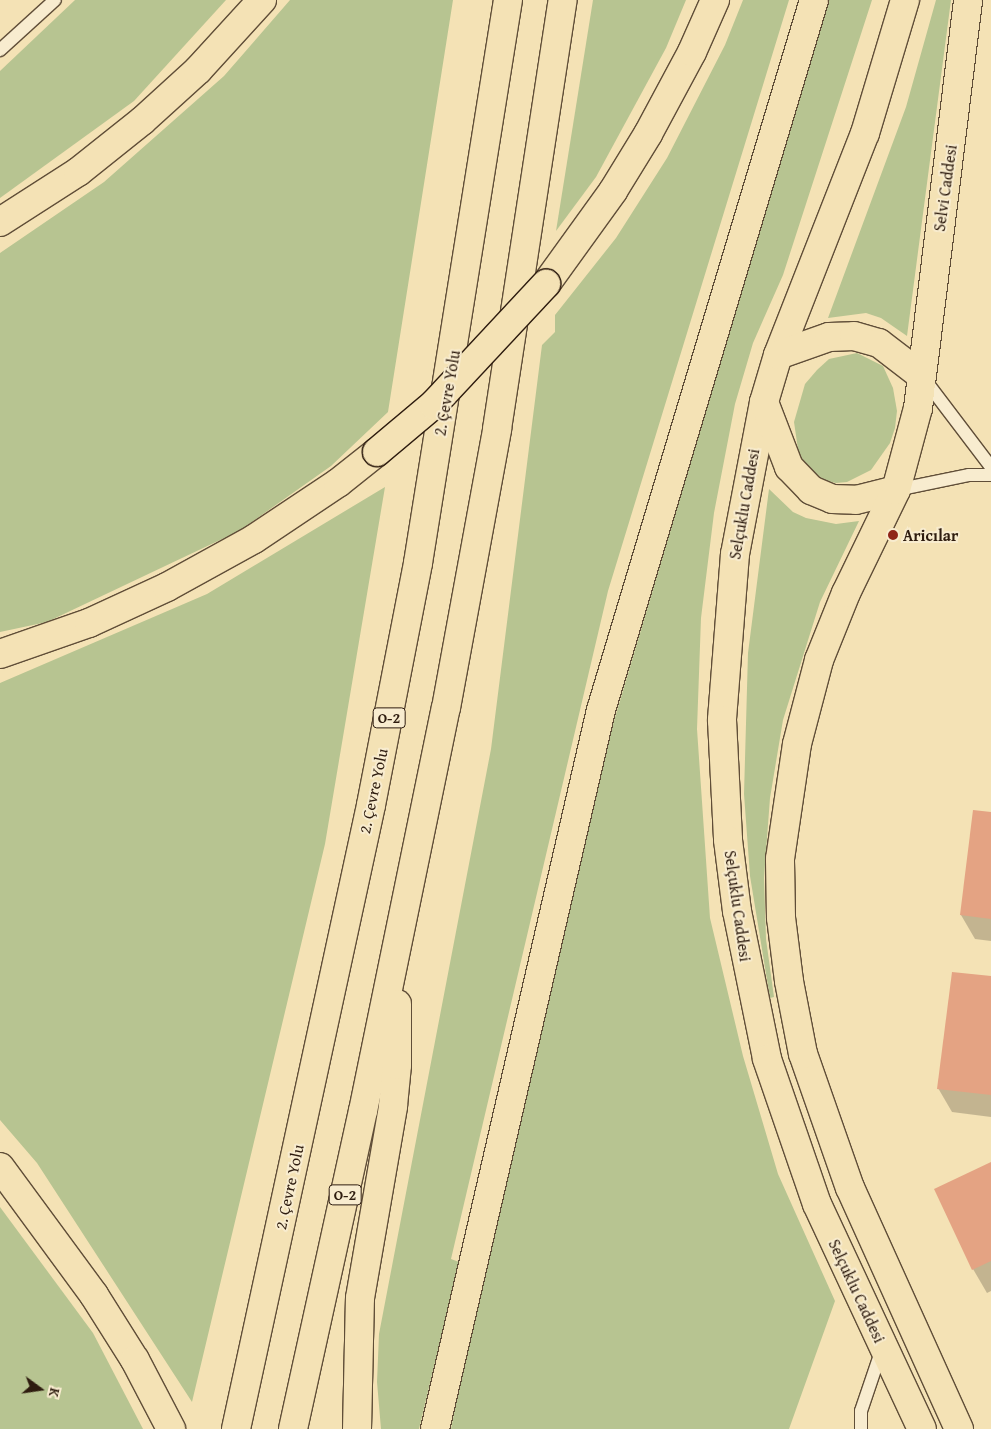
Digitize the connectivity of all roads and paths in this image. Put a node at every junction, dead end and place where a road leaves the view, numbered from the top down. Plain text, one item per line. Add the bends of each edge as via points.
1 (55, 0) edge
2 (262, 0) edge
3 (508, 0) edge
4 (563, 0) edge
5 (715, 0) edge
6 (814, 0) edge
7 (905, 0) edge
8 (968, 0) edge
9 (0, 50) edge
10 (0, 222) edge
11 (778, 355) junction
12 (922, 376) junction
13 (764, 402) junction
14 (991, 467) edge
15 (991, 475) edge
16 (896, 490) junction
17 (0, 654) edge
18 (394, 960) junction
19 (0, 1167) edge
20 (883, 1347) junction
21 (171, 1429) edge
22 (236, 1429) edge
23 (293, 1429) edge
24 (357, 1429) edge
25 (435, 1429) edge
26 (861, 1429) edge
27 (922, 1429) edge
28 (959, 1429) edge

1 - 9 lane
2 - 10 main road via 198,70 142,121 78,172
3 - 22 main road, 2. Çevre Yolu / O-2 via 417,572 371,805
4 - 18 main road, O-2 via 495,439 446,708
5 - 17 main road, bridge via 648,134 613,191 546,284 440,398 338,483 254,539 167,587 89,622
6 - 25 main road via 600,710
7 - 11 main road via 866,133
8 - 12 main road, Selvi Caddesi
11 - 12 main road via 829,336 854,336 879,343
11 - 13 main road, Selçuklu Caddesi
12 - 14 lane
12 - 16 main road via 912,436
13 - 16 main road via 789,467 811,490 832,500 856,500
13 - 20 main road, Selçuklu Caddesi via 744,497 726,645 723,738 734,884 748,974 781,1106 817,1204
15 - 16 lane
16 - 28 main road via 846,593 819,660 807,704 787,794 780,859 781,918 795,1019 817,1099 868,1231
18 - 23 main road, O-2
18 - 24 main road via 397,1065 360,1298
19 - 21 main road via 94,1295 135,1360
20 - 26 lane via 861,1411
20 - 27 main road, Selçuklu Caddesi

